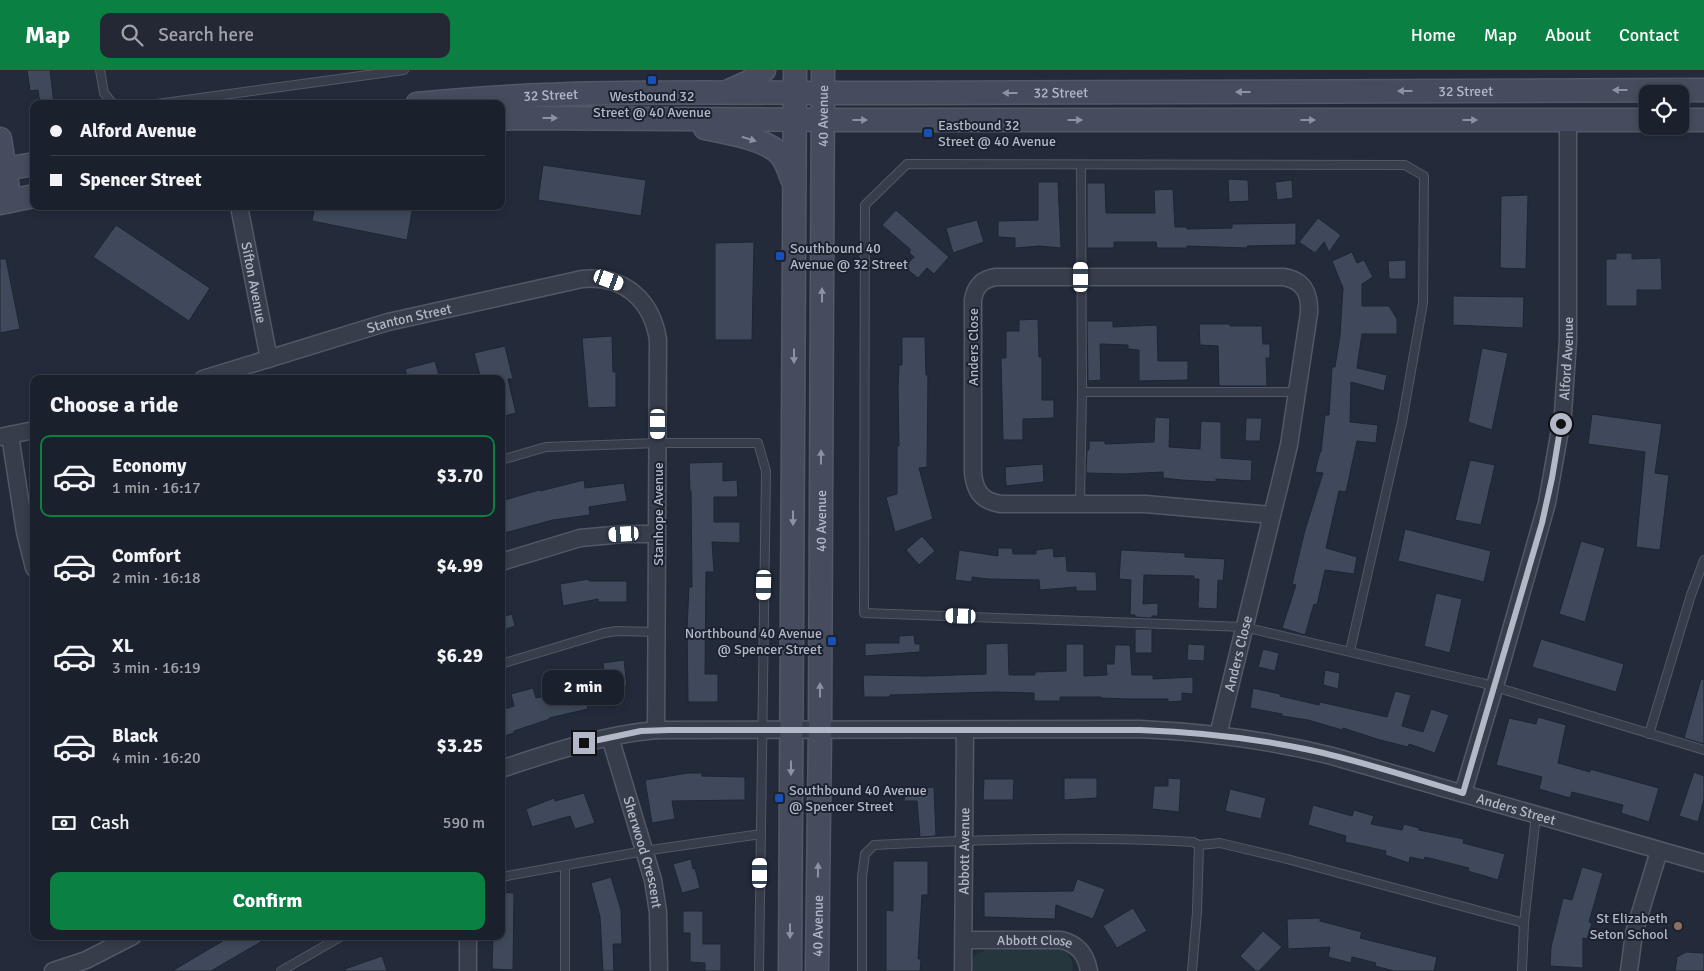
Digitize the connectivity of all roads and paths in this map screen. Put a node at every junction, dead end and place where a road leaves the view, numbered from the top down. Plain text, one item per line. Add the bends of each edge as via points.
1 (100, 70) edge
2 (404, 70) edge
3 (764, 70) edge
4 (795, 70) edge
5 (823, 70) edge
6 (1567, 80) edge
7 (1704, 90) edge
8 (724, 93) junction
9 (795, 93) junction
10 (823, 93) junction
11 (110, 100) edge
12 (186, 100) edge
13 (455, 100) edge
14 (505, 119) edge
15 (668, 119) junction
16 (794, 119) junction
17 (823, 119) junction
18 (1568, 120) junction
19 (1639, 120) edge
20 (1689, 120) edge
21 (1704, 120) edge
22 (0, 139) edge
23 (30, 165) edge
24 (1081, 165) junction
25 (2, 170) edge
26 (794, 185) junction
27 (30, 197) edge
28 (5, 202) edge
29 (240, 210) edge
30 (1081, 277) junction
31 (619, 284) joint
32 (269, 359) junction
33 (217, 375) edge
34 (1082, 392) junction
35 (1297, 392) junction
36 (30, 431) edge
37 (5, 436) edge
38 (658, 442) junction
39 (505, 459) edge
40 (1080, 504) junction
41 (1272, 515) junction
42 (657, 534) junction
43 (30, 552) edge
44 (1704, 560) edge
45 (505, 561) edge
46 (1244, 627) junction
47 (657, 632) junction
48 (1350, 651) junction
49 (505, 663) edge
50 (1495, 687) junction
51 (656, 730) junction
52 (763, 730) junction
53 (791, 730) junction
54 (820, 730) junction
55 (965, 730) junction
56 (1649, 734) junction
57 (1218, 735) junction
58 (610, 737) junction
59 (1704, 750) edge
60 (505, 767) edge
61 (1463, 793) junction
62 (1536, 815) junction
63 (761, 834) junction
64 (965, 840) junction
65 (1199, 845) junction
66 (644, 851) junction
67 (1659, 851) junction
68 (1704, 863) edge
69 (565, 866) junction
70 (505, 876) edge
71 (1524, 923) junction
72 (126, 940) edge
73 (335, 940) edge
74 (468, 940) edge
75 (964, 940) junction
76 (53, 971) edge
77 (281, 971) edge
78 (468, 971) edge
79 (564, 971) edge
80 (659, 971) edge
81 (760, 971) edge
82 (790, 971) edge
83 (816, 971) edge
84 (862, 971) edge
85 (963, 971) edge
86 (1089, 971) edge
87 (1192, 971) edge
88 (1522, 971) edge
89 (1629, 971) edge

1 - 11 lane via 104,93
2 - 12 lane
3 - 8 main road via 749,82
4 - 9 main road, 40 Avenue
5 - 10 main road, 40 Avenue
7 -> 6 main road, 32 Street
6 -> 10 main road, 32 Street
6 - 18 main road, Alford Avenue
8 - 9 main road, 32 Street
8 - 13 main road, 32 Street via 558,94
9 - 10 main road, 32 Street
9 - 16 main road, 40 Avenue
10 - 17 main road, 40 Avenue
14 -> 15 main road, 32 Street
15 - 16 main road, 32 Street
15 -> 26 main road via 768,145 781,155
16 - 17 main road, 32 Street
16 - 26 main road, 40 Avenue
17 -> 18 main road, 32 Street
54 -> 17 main road, 40 Avenue
18 - 19 main road, 32 Street
18 - 50 street, Alford Avenue via 1568,340 1563,413 1542,523
20 - 21 main road
22 - 25 main road
23 - 25 main road
24 - 30 lane
24 - 46 lane via 907,164 865,205 864,613
24 - 48 lane via 1405,165 1424,176 1423,303 1402,422
25 - 28 main road
26 -> 53 main road, 40 Avenue
27 - 28 main road
29 - 32 street, Sifton Avenue
30 - 34 lane
30 - 35 street, Anders Close via 1283,277 1297,281 1305,290 1309,304
30 - 40 street, Anders Close via 989,278 979,284 973,300 973,473 976,490 986,500 1001,504
31 - 32 street, Stanton Street via 600,278 582,279 388,322
31 - 38 street, Stanhope Avenue via 641,299 657,331
32 - 33 street, Stanton Street
34 - 35 lane
34 - 40 lane
35 - 41 street, Anders Close via 1289,445
36 - 37 street
37 - 43 street
38 - 39 lane via 546,447
38 - 42 street, Stanhope Avenue
38 - 52 lane via 758,442 766,471
40 - 41 street, Anders Close via 1144,504
41 - 46 street, Anders Close
42 - 45 street via 580,538
42 - 47 street, Stanhope Avenue
44 - 56 lane
46 - 48 lane
46 - 57 street, Anders Close
47 - 49 lane via 604,632
47 - 51 street, Stanhope Avenue
48 - 50 lane
50 - 56 lane
50 - 61 street, Alford Avenue
51 - 52 street, Anders Street
51 - 58 street, Anders Street
52 - 53 street, Anders Street
52 - 63 lane
53 - 54 street, Anders Street
53 -> 82 main road, 40 Avenue
54 - 55 street, Anders Street
83 -> 54 main road, 40 Avenue
55 - 57 street, Anders Street via 1140,730
55 - 64 street, Abbott Avenue
56 - 59 lane
57 - 61 street, Anders Street via 1309,750
58 - 60 street, Anders Street
58 - 66 street, Sherwood Crescent
61 - 62 street, Anders Street
62 - 67 street, Anders Street
62 - 71 lane
63 - 66 lane
63 - 81 lane
64 - 65 lane via 1143,839
64 - 75 street, Abbott Avenue
64 - 84 lane via 874,845 865,854
65 - 71 lane via 1220,843 1287,859
65 - 87 lane
66 - 69 lane
66 - 80 street, Sherwood Crescent via 658,912
67 - 68 street, Anders Street
67 - 89 street via 1635,926
69 - 70 lane
69 - 79 lane
71 - 88 lane
72 - 76 street via 88,962
73 - 77 lane
74 - 78 street
75 - 85 street, Abbott Avenue
75 - 86 street, Abbott Close via 1061,940 1077,946

